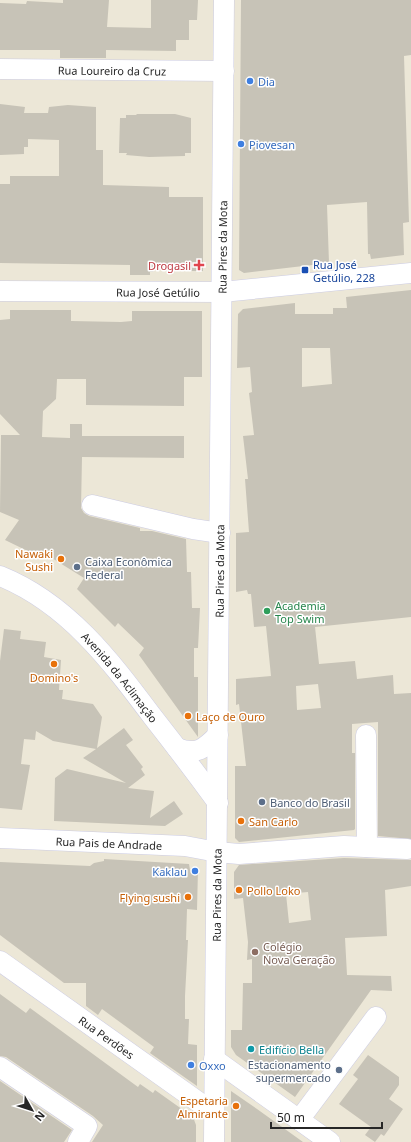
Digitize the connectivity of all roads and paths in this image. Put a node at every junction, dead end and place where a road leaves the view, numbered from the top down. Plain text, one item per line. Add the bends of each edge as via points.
1 (224, 0) edge
2 (0, 69) edge
3 (224, 71) junction
4 (411, 273) edge
5 (0, 291) edge
6 (222, 292) junction
7 (92, 505) dead end
8 (220, 533) junction
9 (0, 576) edge
10 (218, 734) junction
11 (366, 735) dead end
12 (177, 748) junction
13 (218, 803) junction
14 (0, 838) edge
15 (367, 846) junction
16 (407, 849) dead end
17 (217, 852) junction
18 (0, 961) edge
19 (376, 1017) dead end
20 (214, 1059) junction
21 (0, 1067) edge
22 (214, 1113) junction
23 (299, 1120) junction
24 (78, 1142) edge
25 (214, 1142) edge
26 (330, 1142) edge

1 - 3 street, Rua Pires da Mota
2 - 3 street, Rua Loureiro da Cruz
3 - 6 street, Rua Pires da Mota
4 - 6 street, Rua José Getúlio
5 - 6 street, Rua José Getúlio
6 - 8 street, Rua Pires da Mota
7 - 8 street
8 - 10 street, Rua Pires da Mota
9 - 12 street, Avenida da Aclimação via 46,601 81,629 122,676
10 - 12 street via 198,751 188,752
10 - 13 street, Rua Pires da Mota
11 - 15 street
12 - 13 street, Avenida da Aclimação
13 - 17 street, Rua Pires da Mota
14 - 17 street, Rua Pais de Andrade via 185,846
15 - 16 street, Rua Pais de Andrade
15 - 17 street, Rua Pais de Andrade via 239,854
17 - 20 street, Rua Pires da Mota
18 - 22 street, Rua Perdões
19 - 23 street
20 - 22 street, Rua Pires da Mota
20 - 23 street
21 - 24 street via 86,1126
22 - 25 street, Rua Pires da Mota
23 - 26 street

